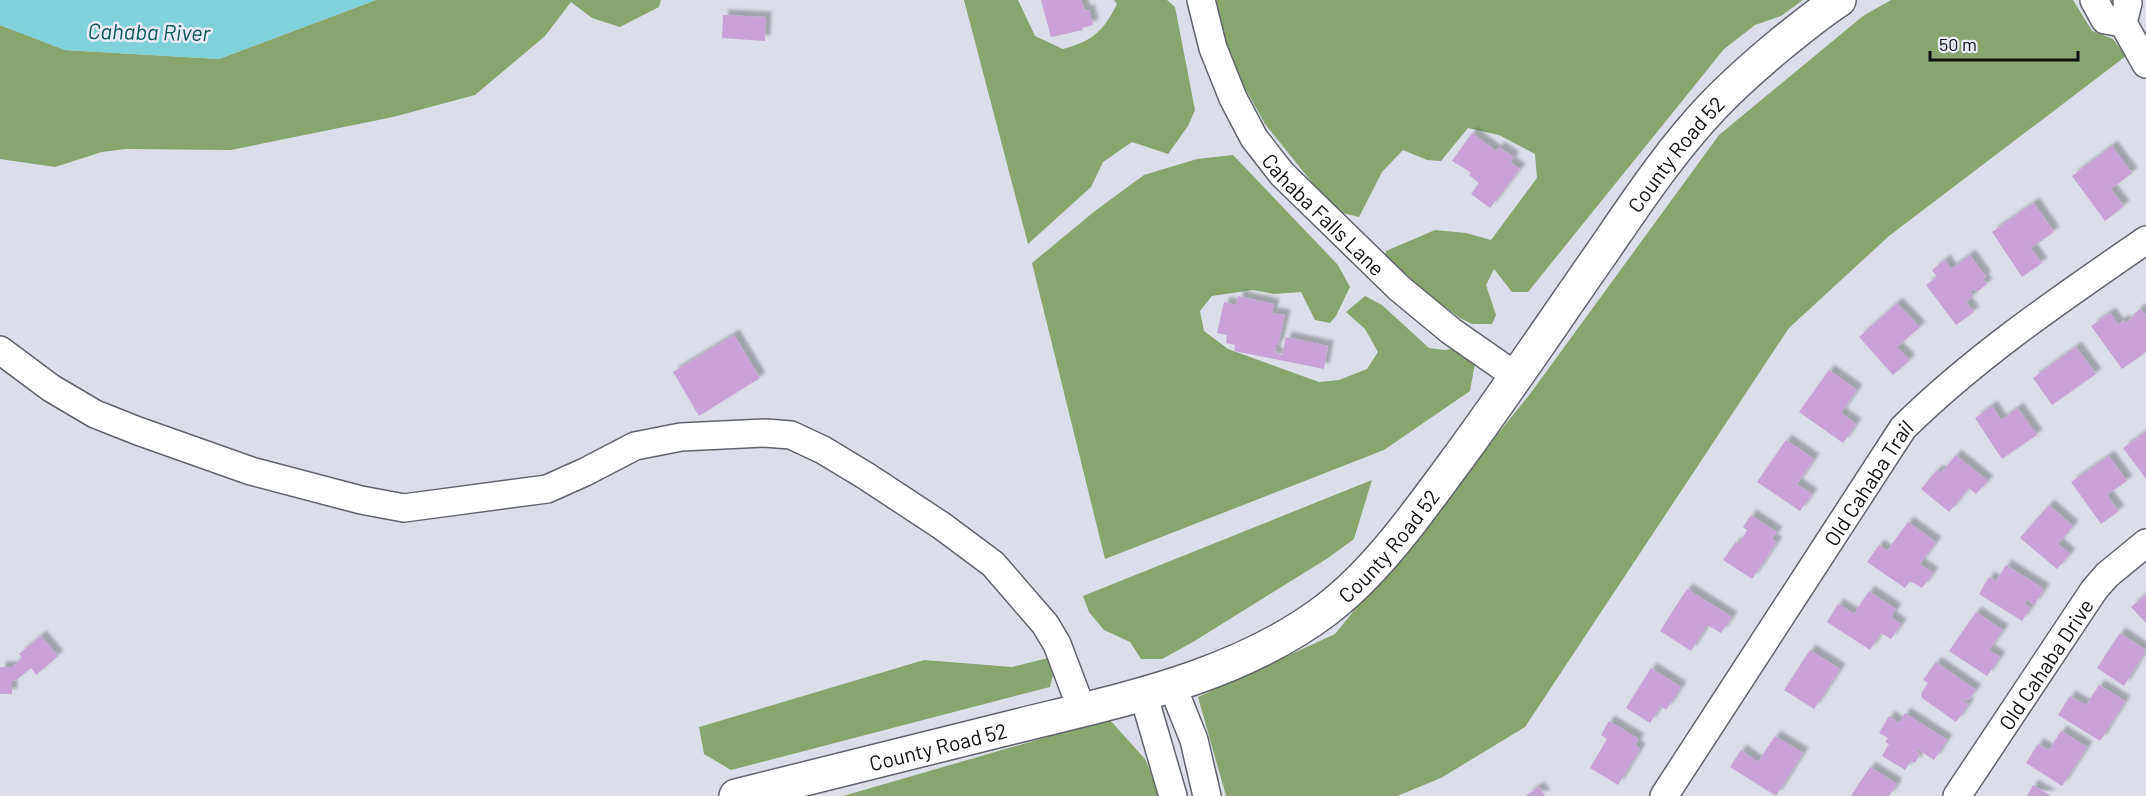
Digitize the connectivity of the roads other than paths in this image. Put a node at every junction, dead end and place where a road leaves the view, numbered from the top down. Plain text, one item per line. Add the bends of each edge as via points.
1 (1202, 0) edge
2 (1839, 0) edge
3 (2094, 0) edge
4 (2125, 11) edge
5 (2146, 64) edge
6 (2146, 240) edge
7 (0, 350) edge
8 (1519, 371) junction
9 (2146, 543) edge
10 (1158, 689) junction
11 (1082, 710) junction
12 (736, 796) edge
13 (1173, 796) edge
14 (1207, 796) edge
15 (1664, 796) edge
16 (1957, 796) edge

1 - 8 street, Cahaba Falls Lane via 1213,48 1233,98 1254,138 1281,174 1399,288 1507,370
2 - 8 main road, County Road 52 via 1744,74 1711,107 1636,203
3 - 4 street via 2105,20
4 - 5 street
6 - 15 street, Old Cahaba Trail via 1969,367 1904,428
7 - 11 street via 51,388 95,414 127,427 251,471 405,508 547,489 635,446 681,437 765,432 791,435 866,476 993,564 1045,624 1057,644
8 - 10 main road, County Road 52 via 1412,521 1330,607 1254,654
9 - 16 street, Old Cahaba Drive via 2094,590
10 - 11 main road, County Road 52
10 - 13 street
10 - 14 street via 1194,740
11 - 12 main road, County Road 52

